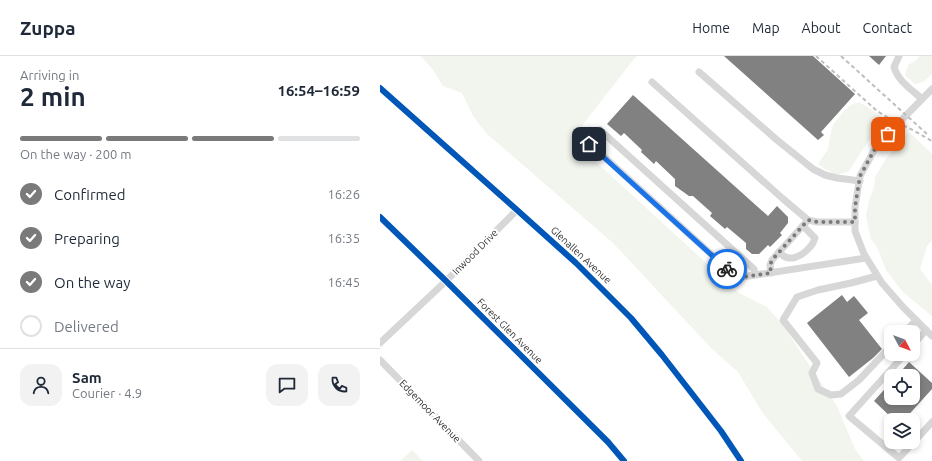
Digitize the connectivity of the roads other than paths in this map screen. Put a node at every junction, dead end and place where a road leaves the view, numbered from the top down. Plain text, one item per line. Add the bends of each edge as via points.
1 (899, 56) edge
2 (699, 72) dead end
3 (652, 82) dead end
4 (380, 88) edge
5 (932, 89) edge
6 (922, 99) junction
7 (860, 181) junction
8 (517, 210) junction
9 (380, 217) edge
10 (808, 220) junction
11 (855, 222) junction
12 (803, 226) junction
13 (779, 252) junction
14 (866, 258) junction
15 (771, 273) junction
16 (755, 275) junction
17 (877, 276) junction
18 (446, 281) junction
19 (916, 320) junction
20 (911, 325) edge
21 (926, 330) junction
22 (932, 336) edge
23 (920, 337) edge
24 (380, 343) edge
25 (884, 353) edge
26 (380, 360) edge
27 (899, 361) edge
28 (932, 422) edge
29 (479, 461) edge
30 (624, 461) edge
31 (741, 461) edge

1 - 6 street via 894,67 896,74
2 - 7 street via 813,169 825,175
3 - 10 street
4 - 8 street, Glenallen Avenue
5 - 6 street
6 - 7 street via 877,145 860,176
7 - 11 street
8 - 18 street, Inwood Drive
8 - 31 street, Glenallen Avenue via 576,263 631,318 717,425
9 - 18 street, Forest Glen Avenue
10 - 11 street
10 - 12 street
11 - 14 street
12 - 13 street
12 - 13 street via 815,238 807,250 801,256 792,258
13 - 15 street via 770,265
14 - 15 street
14 - 17 street
15 - 16 street
16 - 16 street via 734,275 589,144 600,130 754,269
17 - 19 street
17 - 25 street via 797,297 783,320 818,363 812,373 818,389 831,395 841,394 859,380
18 - 24 street, Inwood Drive
18 - 30 street, Forest Glen Avenue
19 - 20 street
19 - 21 street
21 - 22 street
21 - 23 street
26 - 29 street, Edgemoor Avenue
27 - 28 street via 849,416 899,458

